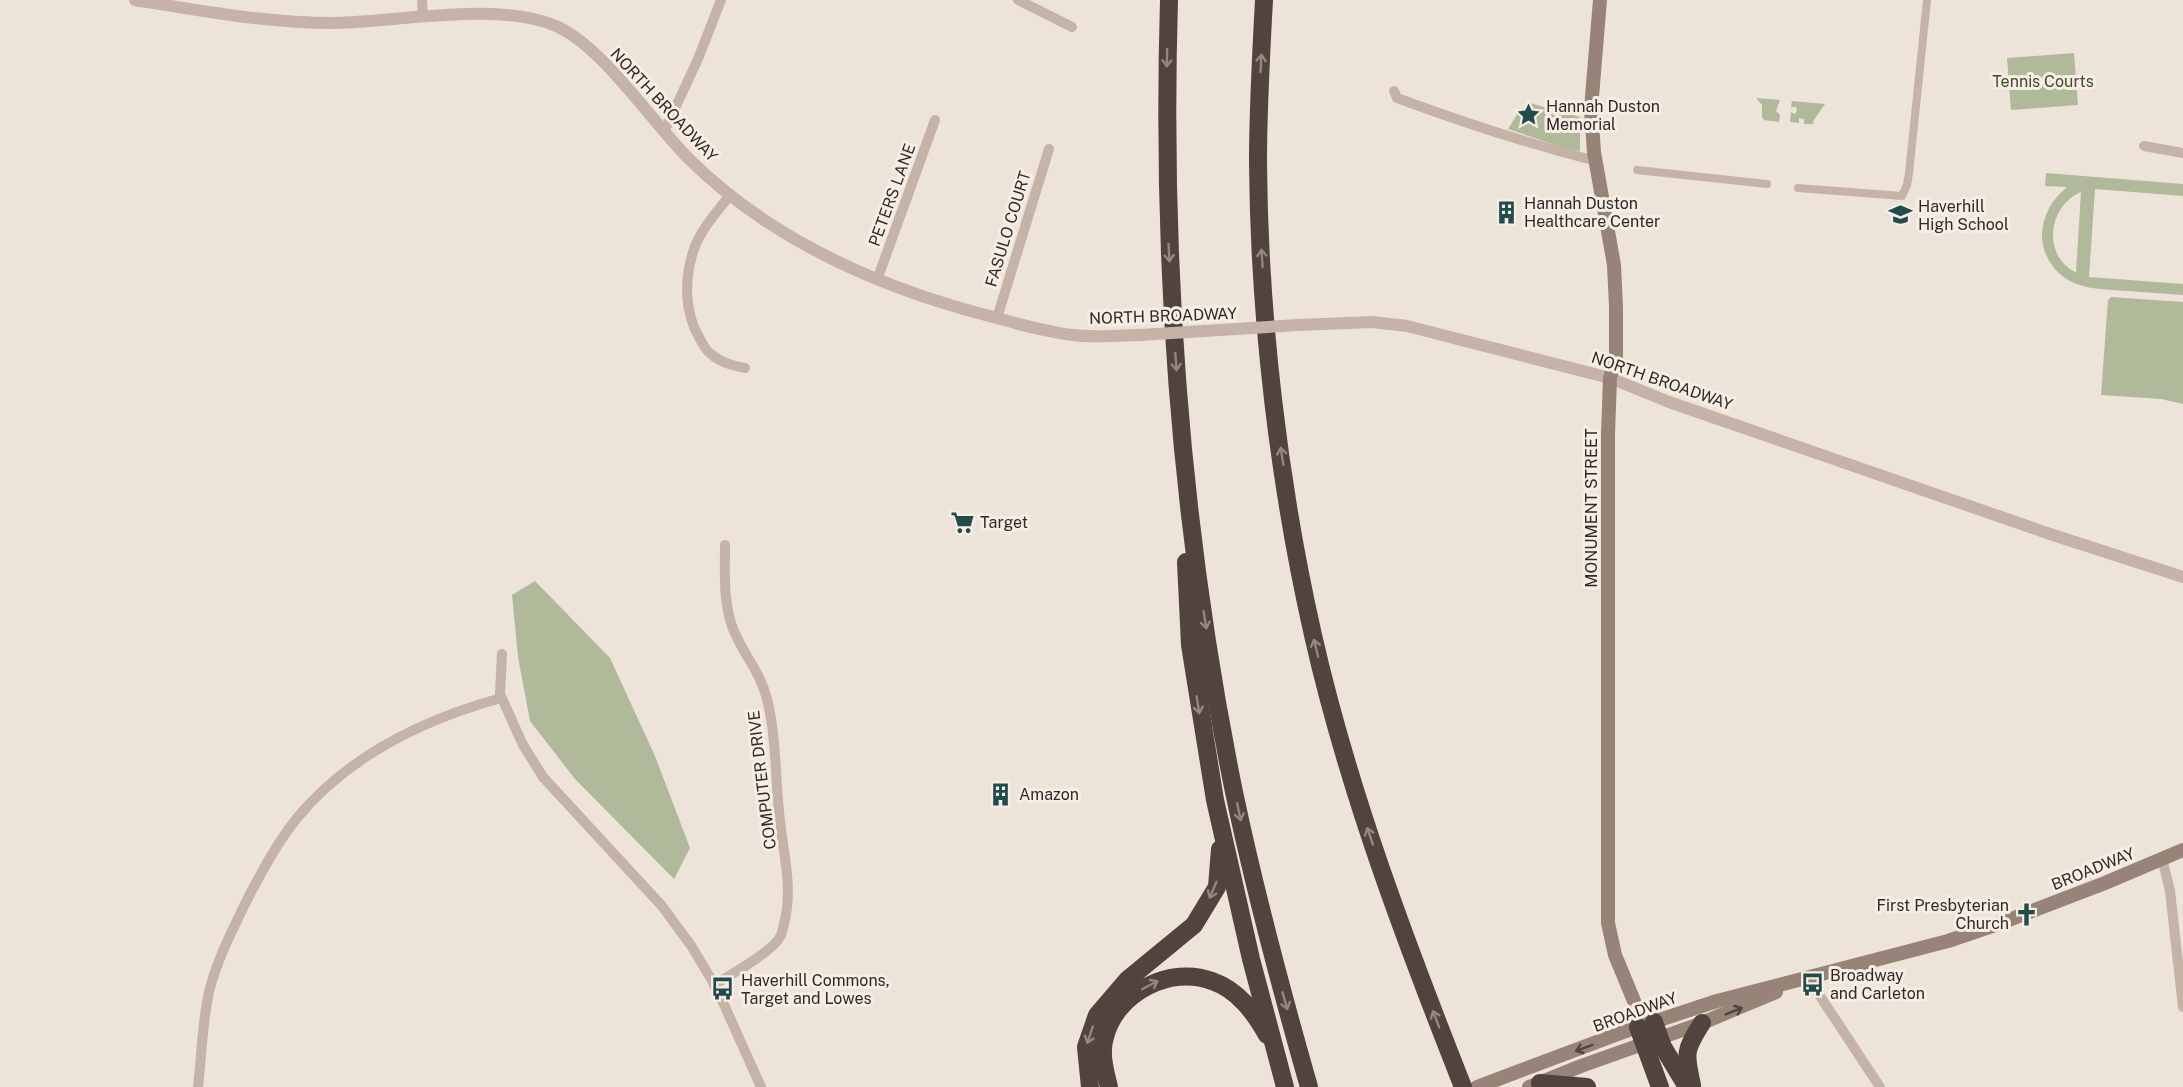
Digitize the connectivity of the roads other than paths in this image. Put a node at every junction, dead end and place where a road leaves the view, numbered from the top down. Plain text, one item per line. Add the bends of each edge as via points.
1 (135, 0) edge
2 (422, 0) edge
3 (721, 0) edge
4 (1018, 0) edge
5 (1169, 0) edge
6 (1264, 0) edge
7 (1600, 0) edge
8 (1927, 0) edge
9 (423, 17) junction
10 (1072, 27) dead end
11 (1394, 91) dead end
12 (935, 120) dead end
13 (664, 132) junction
14 (2144, 146) dead end
15 (1049, 149) dead end
16 (2183, 153) edge
17 (1596, 161) junction
18 (1637, 170) dead end
19 (1767, 184) dead end
20 (1798, 188) dead end
21 (730, 195) junction
22 (877, 280) junction
23 (997, 318) junction
24 (745, 368) dead end
25 (1610, 378) junction
26 (1186, 479) junction
27 (725, 545) dead end
28 (2183, 578) edge
29 (502, 654) dead end
30 (501, 698) junction
31 (1222, 832) junction
32 (2183, 850) edge
33 (2162, 858) junction
34 (1808, 978) junction
35 (714, 985) junction
36 (2183, 1007) edge
37 (1702, 1023) junction
38 (1647, 1028) junction
39 (1274, 1048) junction
40 (1534, 1085) edge
41 (198, 1087) edge
42 (761, 1087) edge
43 (1090, 1087) edge
44 (1108, 1087) edge
45 (1285, 1087) edge
46 (1309, 1087) edge
47 (1463, 1087) edge
48 (1477, 1087) edge
49 (1587, 1087) edge
50 (1660, 1087) edge
51 (1687, 1087) edge
52 (1693, 1087) edge
53 (1880, 1087) edge

1 - 9 street, NORTH BROADWAY via 293,21 333,23
2 - 9 street
3 - 13 street
4 - 10 street
5 -> 26 highway via 1168,226
47 -> 6 highway via 1360,806 1313,635 1293,533 1275,413 1261,239 1258,163
7 - 17 main road, MONUMENT STREET via 1591,109
8 - 20 street via 1910,162 1902,196
9 - 13 street, NORTH BROADWAY via 520,16 560,27 605,64
11 - 17 street via 1398,98 1455,118
12 - 22 street, PETERS LANE
13 - 21 street, NORTH BROADWAY
14 - 16 street
15 - 23 street, FASULO COURT
17 - 25 main road, MONUMENT STREET via 1614,265 1616,358
18 - 19 street
21 - 22 street, NORTH BROADWAY via 778,228
21 - 24 street via 694,248 687,300 697,334 708,353
22 - 23 street, NORTH BROADWAY
23 - 25 street, NORTH BROADWAY, bridge via 1075,336 1372,322 1407,326
25 - 28 street, NORTH BROADWAY via 1669,402
25 - 38 main road, MONUMENT STREET via 1608,923 1615,955
26 -> 31 highway via 1190,645
26 -> 46 highway via 1234,792 1274,964
27 - 35 street, COMPUTER DRIVE via 726,601 732,627 759,674 767,699 789,906 780,937 768,950
29 - 30 street
30 - 35 street via 543,777 662,906
30 - 41 street via 462,709 387,744 353,765 297,818 258,878 221,955 203,1028
31 - 39 highway
31 -> 43 highway via 1217,887 1194,925 1127,980 1097,1015 1086,1047
32 - 33 main road, BROADWAY
33 - 34 main road, BROADWAY via 2001,923
33 - 36 street via 2170,891
37 -> 34 main road, BROADWAY
34 - 38 main road, BROADWAY via 1717,1001
34 - 53 street
35 - 42 street
37 - 38 main road, BROADWAY
37 - 52 highway via 1686,1055
38 - 40 main road, BROADWAY
38 -> 48 main road, BROADWAY
38 - 50 highway
38 - 51 highway
44 -> 39 highway via 1103,1060 1105,1036 1130,996 1156,981 1179,976 1211,980 1227,989 1247,1004
39 - 45 highway
40 - 49 highway

